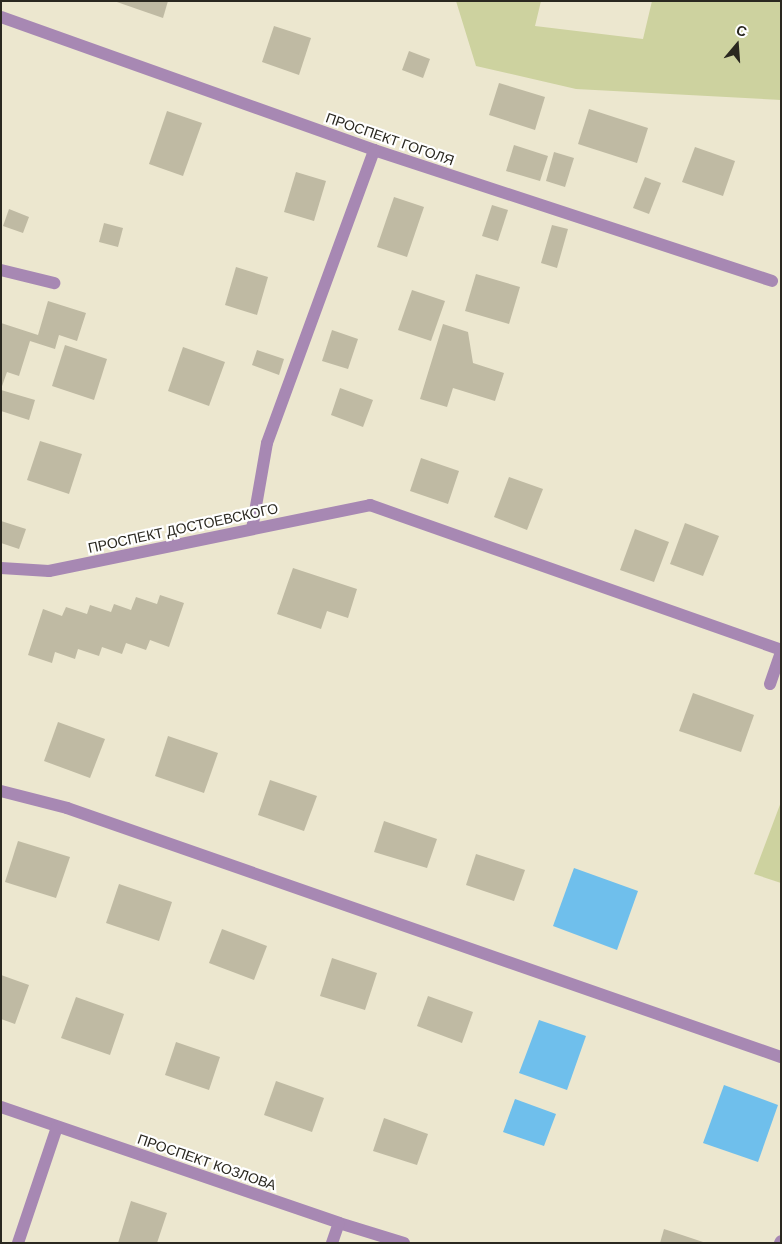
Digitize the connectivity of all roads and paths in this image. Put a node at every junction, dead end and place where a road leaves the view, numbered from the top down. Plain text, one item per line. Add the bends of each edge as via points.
1 (1, 18) edge
2 (374, 150) junction
3 (1, 270) edge
4 (772, 281) dead end
5 (54, 283) dead end
6 (252, 529) junction
7 (1, 568) edge
8 (781, 651) edge
9 (770, 684) dead end
10 (1, 791) edge
11 (781, 1056) edge
12 (1, 1107) edge
13 (57, 1127) junction
14 (339, 1224) junction
15 (18, 1243) edge
16 (332, 1243) edge
17 (404, 1243) edge

1 - 2 street, ПРОСПЕКТ ГОГОЛЯ
2 - 4 street, ПРОСПЕКТ ГОГОЛЯ
2 - 6 street via 267,443
3 - 5 street
6 - 7 street, ПРОСПЕКТ ДОСТОЕВСКОГО via 49,571
6 - 8 street, ПРОСПЕКТ ДОСТОЕВСКОГО via 370,504
8 - 9 street
10 - 11 street via 67,808
12 - 13 street, ПРОСПЕКТ КОЗЛОВА
13 - 14 street, ПРОСПЕКТ КОЗЛОВА
13 - 15 street
14 - 16 street
14 - 17 street, ПРОСПЕКТ КОЗЛОВА

